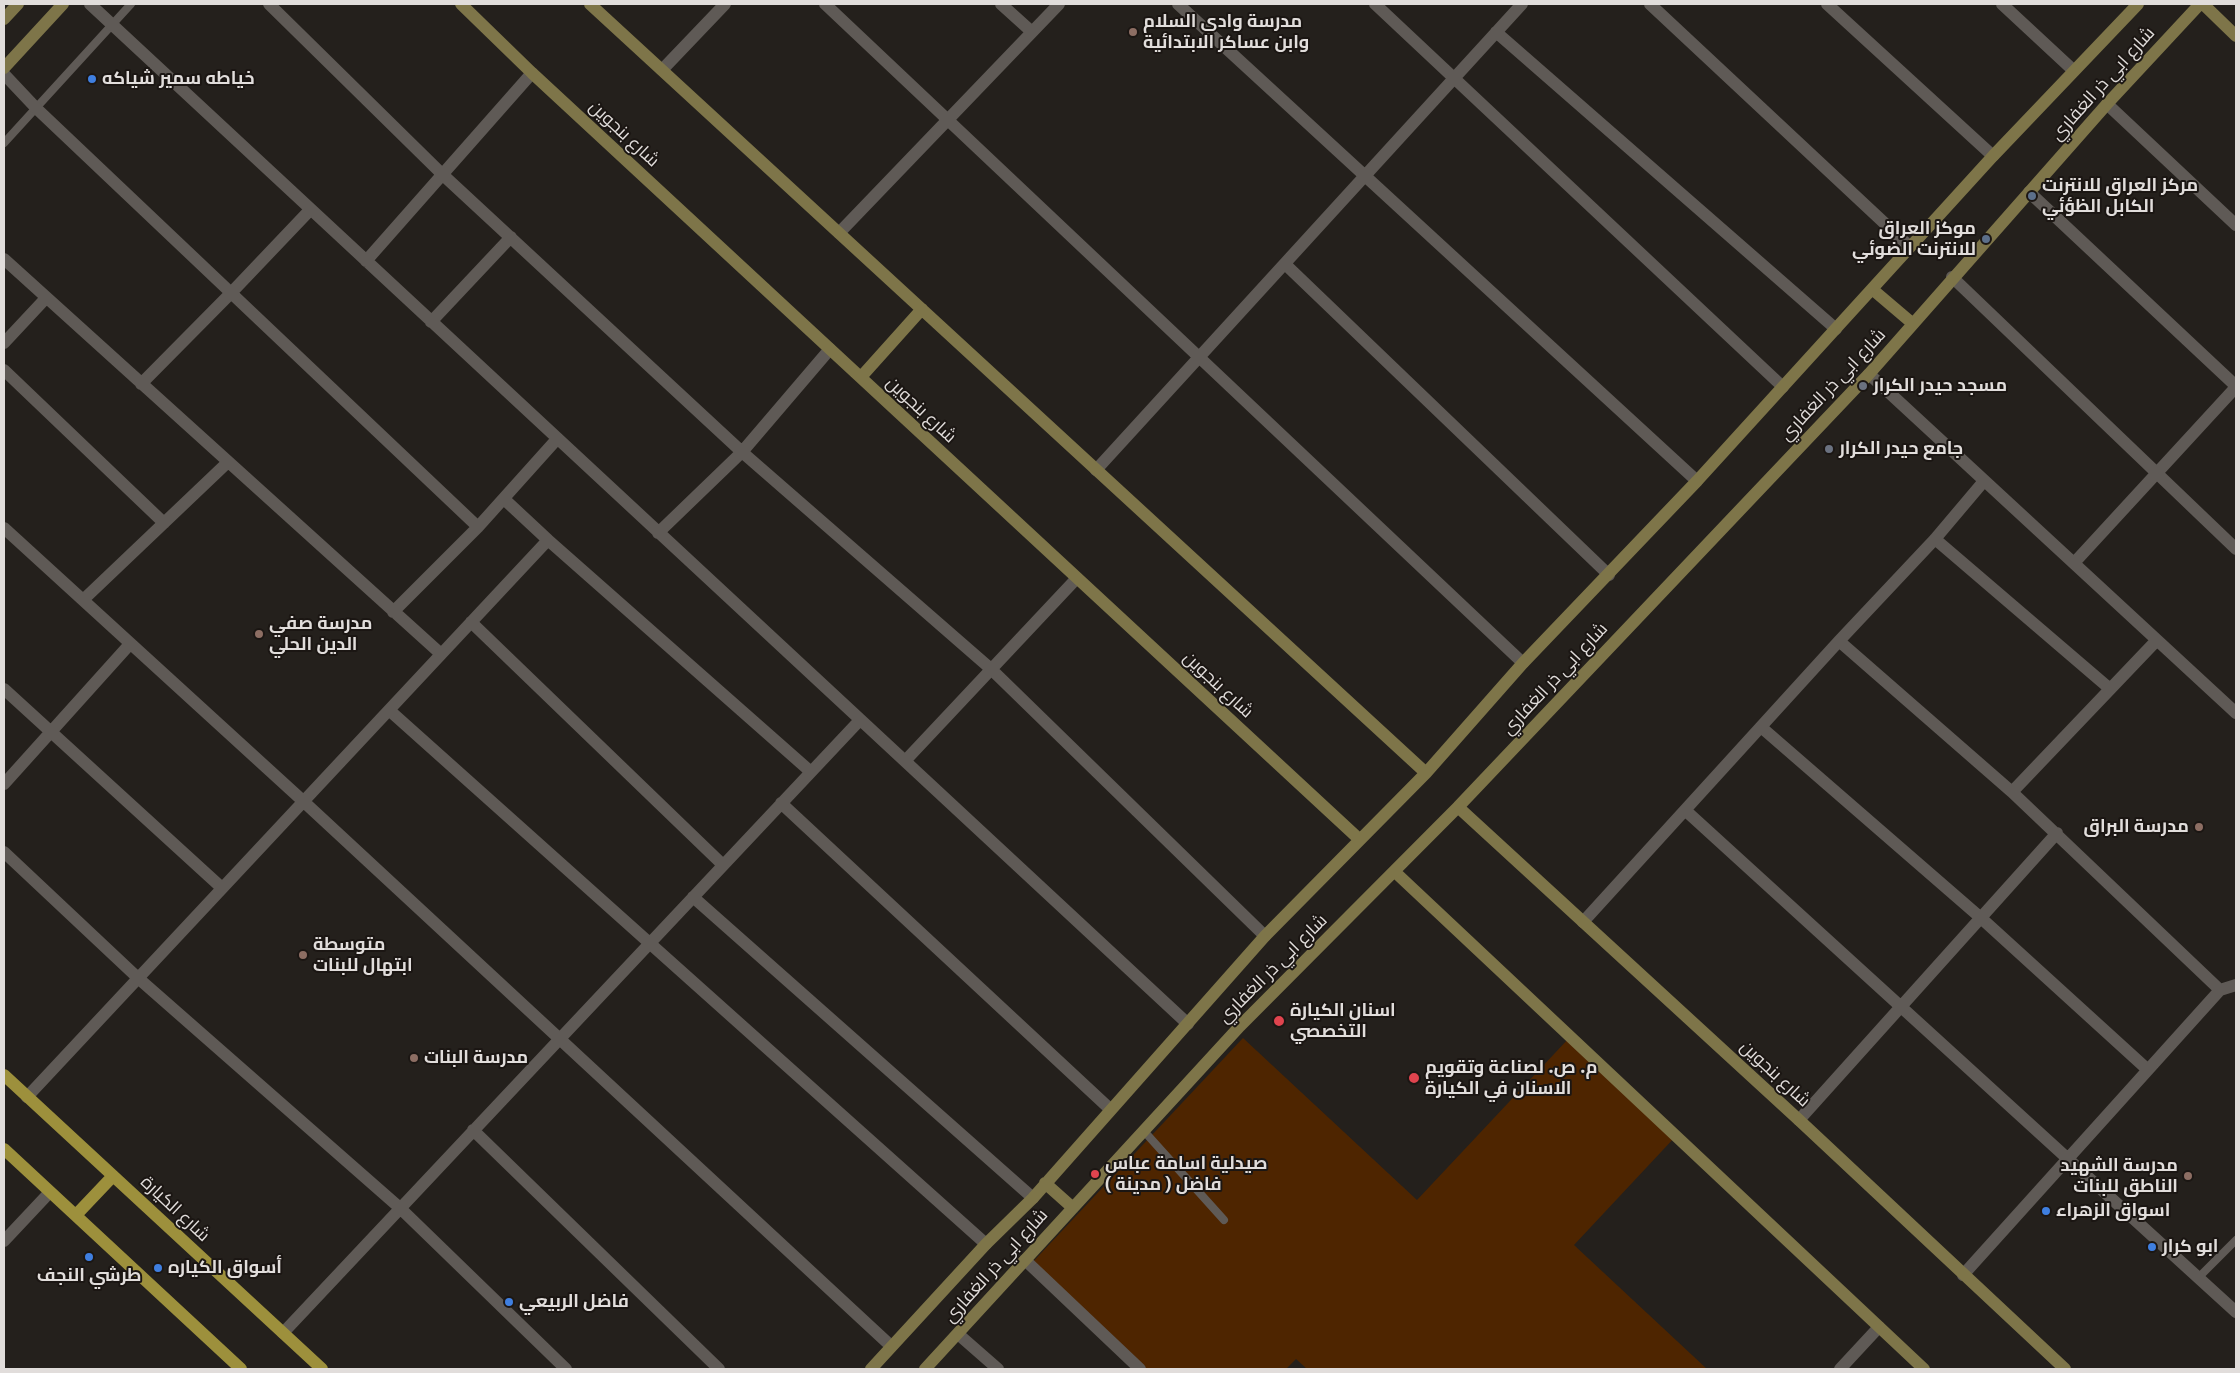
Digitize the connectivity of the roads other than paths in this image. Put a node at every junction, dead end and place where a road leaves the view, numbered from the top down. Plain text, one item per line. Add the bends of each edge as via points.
1 (18, 4) edge
2 (63, 4) edge
3 (90, 4) edge
4 (131, 4) edge
5 (269, 4) edge
6 (461, 4) edge
7 (590, 4) edge
8 (725, 4) edge
9 (826, 4) edge
10 (1001, 4) edge
11 (1059, 4) edge
12 (1178, 4) edge
13 (1375, 4) edge
14 (1522, 4) edge
15 (1650, 4) edge
16 (1827, 4) edge
17 (2002, 4) edge
18 (2138, 4) edge
19 (2201, 4) edge
20 (4, 19) edge
21 (111, 25) junction
22 (1032, 32) junction
23 (1496, 32) junction
24 (2236, 36) edge
25 (4, 68) edge
26 (662, 70) junction
27 (2074, 70) junction
28 (532, 73) junction
29 (4, 74) edge
30 (1454, 78) junction
31 (2107, 104) junction
32 (36, 108) junction
33 (948, 120) junction
34 (4, 142) edge
35 (1993, 156) junction
36 (442, 174) junction
37 (1365, 176) junction
38 (2029, 192) junction
39 (310, 210) junction
40 (2236, 225) edge
41 (839, 233) junction
42 (511, 238) junction
43 (1910, 247) junction
44 (4, 259) edge
45 (366, 262) junction
46 (1285, 264) junction
47 (1952, 277) junction
48 (1872, 290) junction
49 (231, 294) junction
50 (46, 298) junction
51 (922, 309) junction
52 (431, 322) junction
53 (1912, 323) junction
54 (1836, 330) junction
55 (4, 344) edge
56 (830, 349) junction
57 (1199, 357) junction
58 (4, 370) edge
59 (1869, 374) junction
60 (861, 378) junction
61 (141, 384) junction
62 (1783, 387) junction
63 (2236, 387) edge
64 (557, 439) junction
65 (742, 452) junction
66 (228, 462) junction
67 (1096, 470) junction
68 (2156, 472) junction
69 (1984, 480) junction
70 (1697, 481) junction
71 (504, 499) junction
72 (164, 523) junction
73 (478, 527) junction
74 (4, 528) edge
75 (658, 533) junction
76 (1935, 539) junction
77 (548, 540) junction
78 (2236, 549) edge
79 (2074, 563) junction
80 (1608, 575) junction
81 (1077, 578) junction
82 (83, 600) junction
83 (394, 612) junction
84 (471, 622) junction
85 (2157, 640) junction
86 (1839, 641) junction
87 (130, 644) junction
88 (441, 654) junction
89 (1523, 663) junction
90 (991, 669) junction
91 (2109, 688) junction
92 (4, 689) edge
93 (389, 710) junction
94 (2236, 713) edge
95 (860, 720) junction
96 (1761, 727) junction
97 (50, 732) junction
98 (905, 761) junction
99 (811, 772) junction
100 (1426, 773) junction
101 (4, 784) edge
102 (2012, 792) junction
103 (303, 801) junction
104 (781, 803) junction
105 (1458, 807) junction
106 (1685, 810) junction
107 (2057, 833) junction
108 (1359, 840) junction
109 (4, 852) edge
110 (723, 865) junction
111 (1395, 872) junction
112 (222, 888) junction
113 (693, 897) junction
114 (1981, 918) junction
115 (1584, 922) junction
116 (1265, 936) junction
117 (649, 943) junction
118 (138, 978) junction
119 (2236, 985) edge
120 (2220, 990) junction
121 (1901, 1007) junction
122 (1188, 1024) junction
123 (559, 1039) junction
124 (2148, 1070) junction
125 (4, 1075) edge
126 (27, 1097) junction
127 (1110, 1109) junction
128 (1800, 1120) junction
129 (474, 1130) junction
130 (1143, 1130) junction
131 (4, 1149) edge
132 (2068, 1159) junction
133 (113, 1176) junction
134 (1045, 1183) junction
135 (50, 1192) junction
136 (1033, 1198) junction
137 (400, 1208) junction
138 (1073, 1208) junction
139 (76, 1215) junction
140 (1224, 1220) dead end
141 (4, 1240) edge
142 (2236, 1240) edge
143 (986, 1244) junction
144 (1025, 1260) junction
145 (1963, 1275) junction
146 (2198, 1278) junction
147 (2236, 1312) edge
148 (1879, 1327) junction
149 (282, 1333) junction
150 (958, 1334) junction
151 (892, 1346) junction
152 (241, 1369) edge
153 (322, 1369) edge
154 (566, 1369) edge
155 (719, 1369) edge
156 (871, 1369) edge
157 (925, 1369) edge
158 (998, 1369) edge
159 (1140, 1369) edge
160 (1840, 1369) edge
161 (1924, 1369) edge
162 (2066, 1369) edge

1 - 20 street
2 - 25 street
3 - 21 street
4 - 21 lane
5 - 36 street
6 - 28 street, شارع بنجوين
7 - 26 street
8 - 26 street
9 - 33 street
10 - 22 street
11 - 22 street
12 - 37 street
13 - 30 street
14 - 23 street
15 - 43 street
16 - 35 street
17 - 27 street
18 - 27 street, شارع ابي ذر الغفاري
19 - 24 street
19 - 31 street, شارع ابي ذر الغفاري
21 - 32 lane
21 - 39 street
22 - 33 street
23 - 30 street
23 - 54 street
26 - 41 street
27 - 35 street, شارع ابي ذر الغفاري
28 - 36 street
28 - 56 street, شارع بنجوين
29 - 32 street
30 - 37 street
30 - 62 street
31 - 38 street, شارع ابي ذر الغفاري
31 - 40 street
32 - 34 lane
32 - 49 street
33 - 41 street
33 - 57 street
35 - 43 street, شارع ابي ذر الغفاري
36 - 42 street
36 - 45 street
37 - 46 street
37 - 70 street
38 - 47 street, شارع ابي ذر الغفاري
38 - 63 street
39 - 45 street
39 - 49 street
41 - 51 street
42 - 52 street
42 - 65 street
43 - 48 street, شارع ابي ذر الغفاري
44 - 50 street
45 - 52 street
46 - 57 street
46 - 80 street
47 - 53 street, شارع ابي ذر الغفاري
47 - 68 street
48 - 53 street
48 - 54 street, شارع ابي ذر الغفاري
49 - 61 street
49 - 73 street
50 - 55 street
50 - 61 street
51 - 60 street
51 - 67 street
52 - 64 street
53 - 59 street, شارع ابي ذر الغفاري
54 - 62 street, شارع ابي ذر الغفاري
56 - 60 street, شارع بنجوين
56 - 65 street
57 - 67 street
57 - 89 street
58 - 72 street
59 - 69 street
59 - 105 street, شارع ابي ذر الغفاري
60 - 81 street, شارع بنجوين
61 - 66 street
62 - 70 street, شارع ابي ذر الغفاري
63 - 68 street
64 - 71 street
64 - 75 street
65 - 75 street
65 - 90 street
66 - 72 street
66 - 83 street
67 - 100 street
68 - 78 street
68 - 79 street
69 - 76 street
69 - 79 street
70 - 80 street, شارع ابي ذر الغفاري
71 - 73 street
71 - 77 street
72 - 82 street
73 - 83 street
74 - 82 street
75 - 95 street
76 - 86 street
76 - 91 street
77 - 84 street
77 - 99 street
79 - 85 street
80 - 89 street, شارع ابي ذر الغفاري
81 - 90 street
81 - 108 street, شارع بنجوين
82 - 87 street
83 - 88 street
84 - 88 street
84 - 110 street
85 - 91 street
85 - 94 street
86 - 96 street
86 - 102 street
87 - 97 street
87 - 103 street
88 - 93 street
89 - 100 street, شارع ابي ذر الغفاري
90 - 98 street
90 - 116 street
91 - 102 street
92 - 97 street
93 - 103 street
93 - 117 street
95 - 98 street
95 - 99 street
96 - 106 street
96 - 114 street
97 - 101 street
97 - 112 street
98 - 122 street
99 - 104 street
100 - 108 street, شارع ابي ذر الغفاري
102 - 107 street
103 - 112 street
103 - 123 street
104 - 110 street
104 - 127 street
105 - 111 street, شارع ابي ذر الغفاري
105 - 115 street, شارع بنجوين
106 - 115 street
106 - 121 street
107 - 114 street
107 - 120 street
108 - 116 street, شارع ابي ذر الغفاري
109 - 118 street
110 - 113 street
111 - 130 street, شارع ابي ذر الغفاري via 1240,1026
111 - 148 street
112 - 118 street
113 - 117 street
113 - 136 street
114 - 121 street
114 - 124 street
115 - 128 street, شارع بنجوين
116 - 122 street, شارع ابي ذر الغفاري
117 - 123 street
117 - 143 street
118 - 126 street
118 - 137 street
119 - 120 street
120 - 124 street
121 - 128 street
121 - 132 street
122 - 127 street, شارع ابي ذر الغفاري
123 - 129 street
123 - 151 street
124 - 132 street
125 - 126 main road, شارع الكيارة
126 - 133 main road, شارع الكيارة
127 - 134 street, شارع ابي ذر الغفاري
128 - 145 street, شارع بنجوين
129 - 137 street
129 - 155 street
130 - 138 street, شارع ابي ذر الغفاري
130 - 140 lane
131 - 135 main road
132 - 145 street
132 - 146 street
133 - 139 main road
133 - 149 main road, شارع الكيارة
134 - 136 street, شارع ابي ذر الغفاري
134 - 138 street
135 - 139 main road
135 - 141 street
136 - 143 street, شارع ابي ذر الغفاري
137 - 149 street
137 - 154 street
138 - 144 street, شارع ابي ذر الغفاري
139 - 152 main road
142 - 146 lane
143 - 151 street, شارع ابي ذر الغفاري
144 - 150 street, شارع ابي ذر الغفاري
144 - 159 street
145 - 162 street, شارع بنجوين
146 - 147 street
148 - 160 street
148 - 161 street
149 - 153 main road, شارع الكيارة
150 - 157 street, شارع ابي ذر الغفاري
150 - 158 street
151 - 156 street, شارع ابي ذر الغفاري

